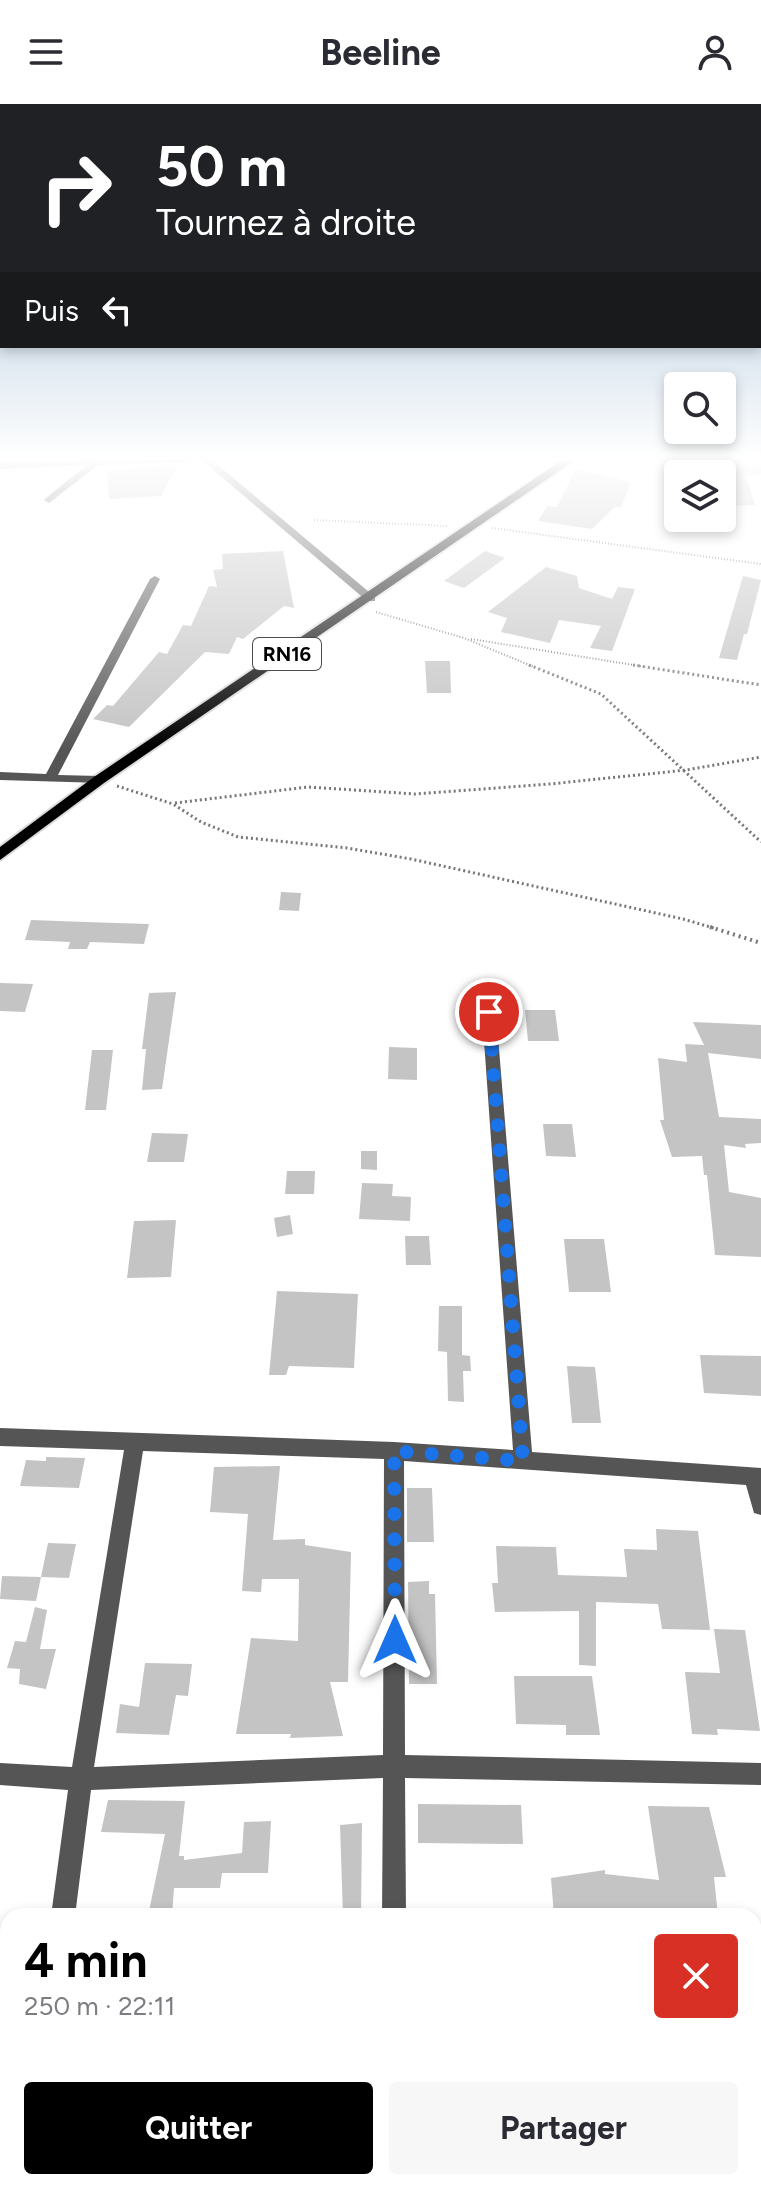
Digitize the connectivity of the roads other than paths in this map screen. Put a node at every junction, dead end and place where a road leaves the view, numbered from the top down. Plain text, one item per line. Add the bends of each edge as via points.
1 (311, 553) edge
2 (437, 553) edge
3 (155, 579) dead end
4 (365, 602) junction
5 (0, 776) edge
6 (50, 779) junction
7 (99, 780) junction
8 (0, 855) edge
9 (489, 1012) dead end
10 (0, 1437) edge
11 (135, 1442) junction
12 (394, 1451) junction
13 (523, 1461) junction
14 (757, 1477) edge
15 (761, 1506) edge
16 (395, 1766) junction
17 (0, 1774) edge
18 (761, 1774) edge
19 (81, 1779) junction
20 (64, 1908) edge
21 (394, 1908) edge

1 - 4 street
2 - 4 main road, RN16
3 - 6 street
4 - 7 main road, RN16
5 - 6 street
6 - 7 street
7 - 8 main road, RN16
9 - 13 street
10 - 11 street
11 - 12 street
11 - 19 street
12 - 13 street
12 - 16 street
13 - 14 street
14 - 15 street
16 - 18 street
16 - 19 street
16 - 21 street
17 - 19 street
19 - 20 street

